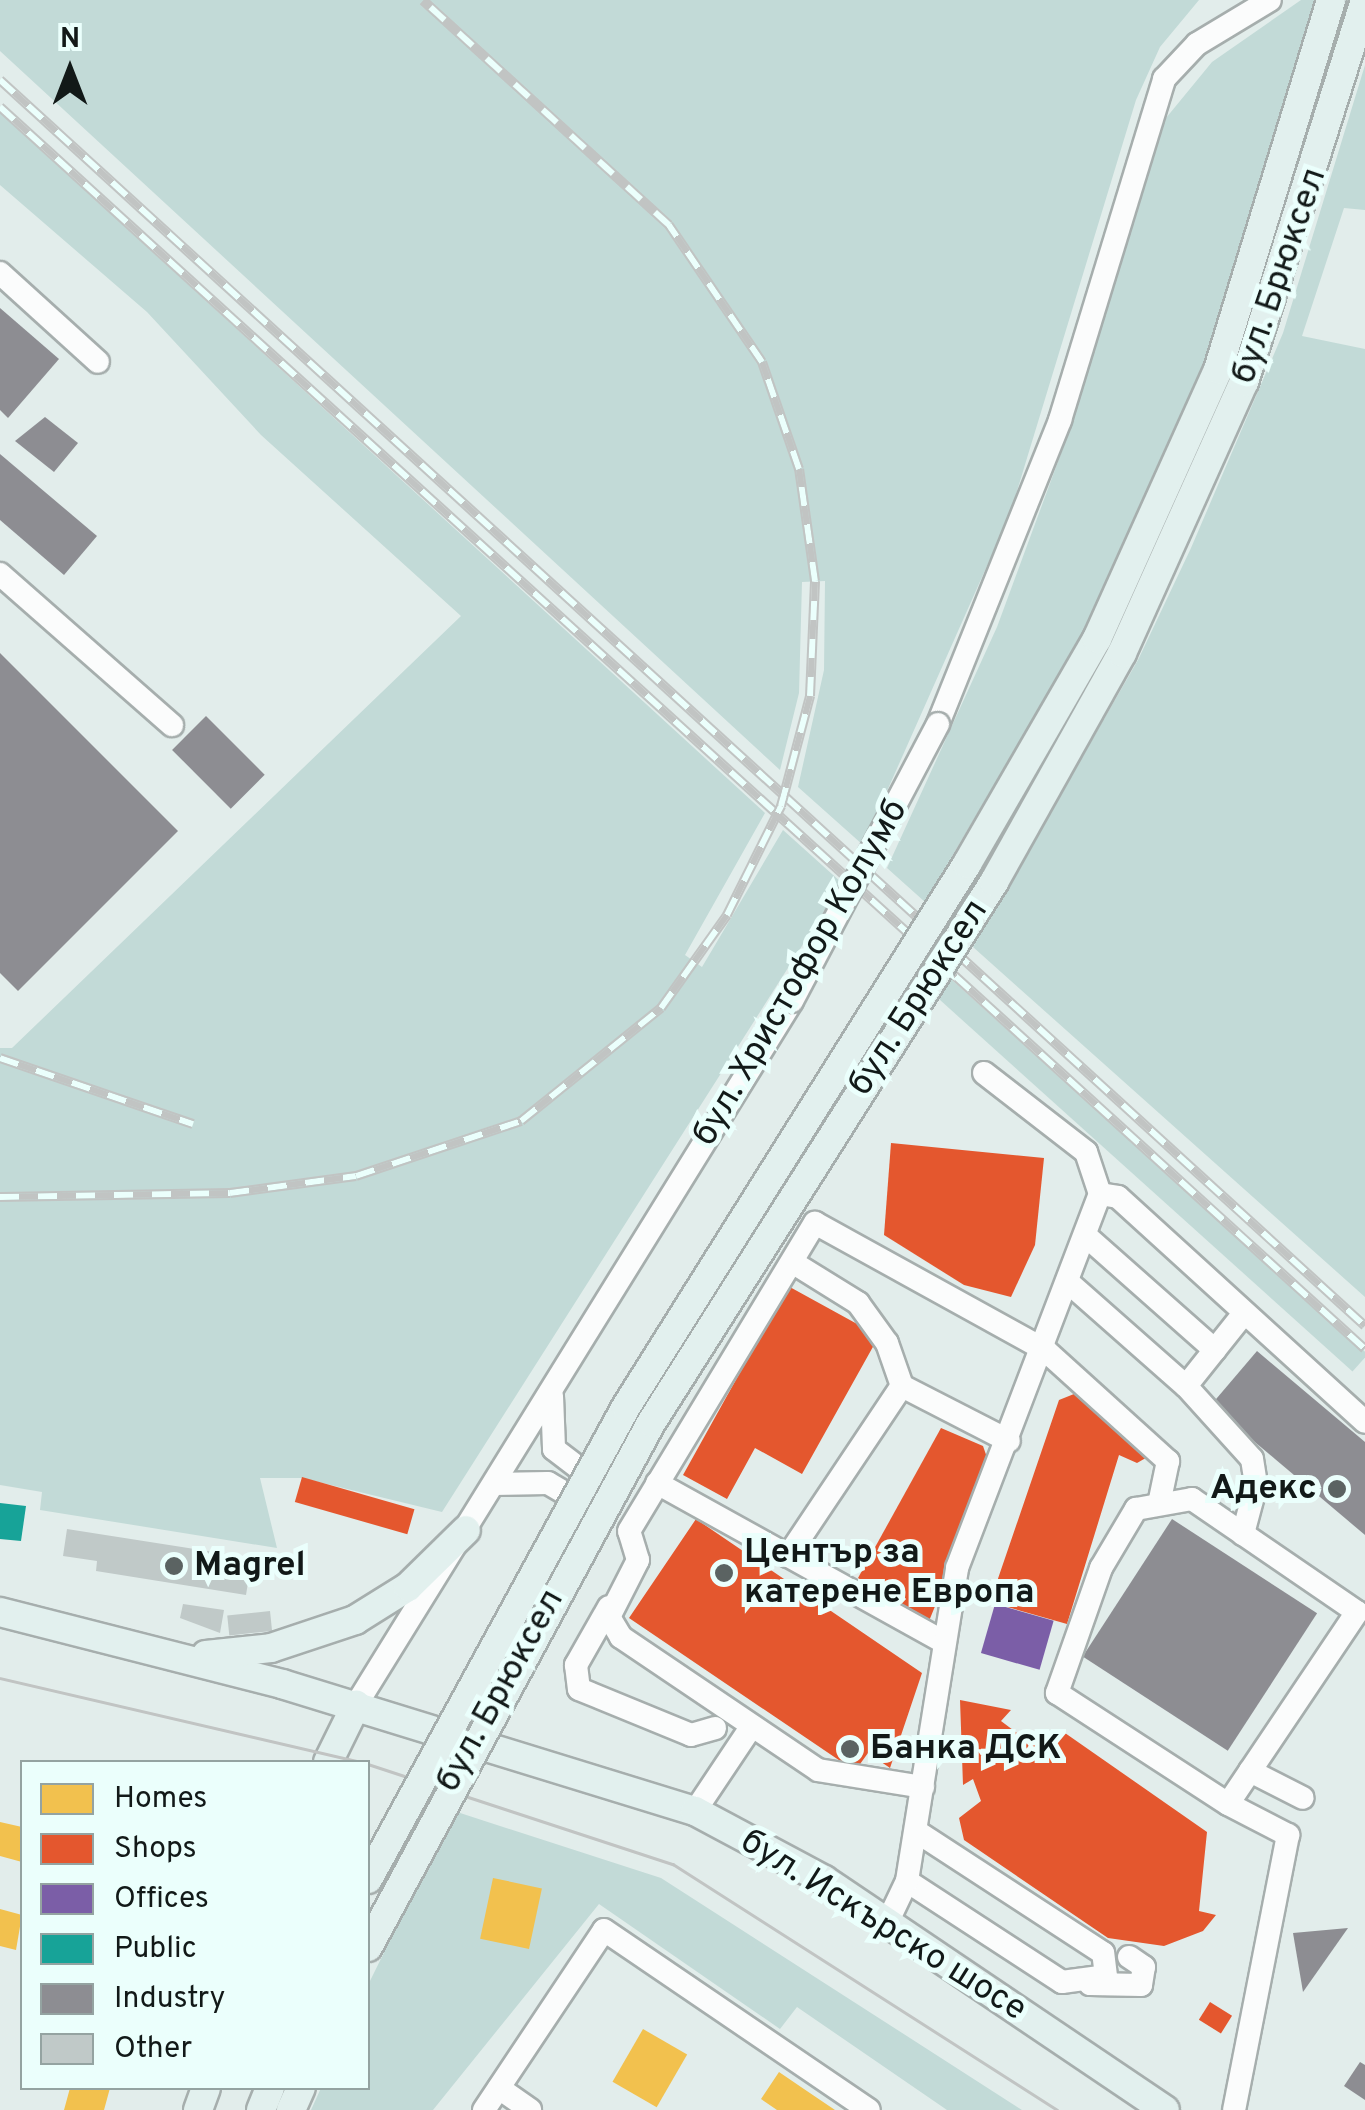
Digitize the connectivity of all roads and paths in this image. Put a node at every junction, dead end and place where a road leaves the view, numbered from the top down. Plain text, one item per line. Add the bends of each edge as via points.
1 (1270, 0) edge
2 (1331, 0) edge
3 (1364, 0) edge
4 (0, 272) edge
5 (98, 362) dead end
6 (0, 574) edge
7 (172, 725) dead end
8 (984, 1073) dead end
9 (1100, 1194) junction
10 (1086, 1236) junction
11 (792, 1262) junction
12 (1069, 1283) junction
13 (1241, 1316) junction
14 (1045, 1350) junction
15 (1214, 1350) junction
16 (554, 1382) junction
17 (902, 1386) junction
18 (1186, 1386) junction
19 (1365, 1422) edge
20 (1008, 1440) junction
21 (658, 1483) junction
22 (494, 1484) junction
23 (1159, 1504) junction
24 (642, 1509) junction
25 (466, 1530) junction
26 (629, 1531) junction
27 (1243, 1534) junction
28 (788, 1556) junction
29 (612, 1602) junction
30 (1361, 1605) edge
31 (0, 1612) edge
32 (940, 1640) junction
33 (173, 1656) junction
34 (356, 1706) junction
35 (752, 1726) junction
36 (716, 1728) dead end
37 (329, 1760) edge
38 (1250, 1771) junction
39 (923, 1787) junction
40 (1303, 1798) dead end
41 (1228, 1804) junction
42 (694, 1811) junction
43 (916, 1832) junction
44 (370, 1875) edge
45 (907, 1882) junction
46 (887, 1923) junction
47 (370, 1943) edge
48 (1128, 1956) dead end
49 (1090, 1984) junction
50 (499, 2088) junction
51 (484, 2110) edge
52 (530, 2110) edge
53 (870, 2110) edge
54 (1165, 2110) edge
55 (1234, 2110) edge

1 - 16 street, бул. Христофор Колумб, bridge via 1197,44 1164,79 1060,420 938,724 792,1001
2 - 44 main road, бул. Брюксел, bridge via 1218,370 1096,640 967,864 626,1407
3 - 47 main road, бул. Брюксел, bridge via 1244,382 1122,654 994,882 650,1423
4 - 5 street
6 - 7 street
8 - 9 street via 1086,1152
9 - 10 street
9 - 13 street via 1118,1197
10 - 12 street
10 - 15 street
11 - 14 street via 815,1223
11 - 17 street via 858,1303 888,1342
11 - 21 street
12 - 14 street
12 - 18 street
13 - 15 street
13 - 19 street
14 - 20 street
14 - 23 street via 1168,1460
15 - 18 street
16 - 22 street, бул. Христофор Колумб
16 - 24 street via 554,1449
17 - 20 street
17 - 28 street
18 - 27 street via 1252,1458 1256,1485
20 - 32 street via 957,1568
21 - 24 street
21 - 28 street
22 - 25 street, бул. Христофор Колумб
22 - 26 street via 548,1483
23 - 27 street via 1192,1499
23 - 41 street via 1136,1508 1101,1568 1057,1693
24 - 26 street
25 - 33 main road via 408,1587 328,1632 241,1654
25 - 34 street, бул. Христофор Колумб
26 - 29 street via 638,1560
27 - 30 street
28 - 32 street
29 - 35 street via 621,1637
29 - 36 street via 575,1684 697,1736
30 - 38 street
31 - 33 main road
32 - 39 street
33 - 34 main road, бул. Искърско шосе
34 - 37 main road, бул. Христофор Колумб
34 - 42 main road, бул. Искърско шосе
35 - 39 street via 818,1770
35 - 42 street
38 - 40 street
38 - 41 street
39 - 43 street
41 - 55 street via 1288,1835
42 - 46 main road, бул. Искърско шосе
43 - 45 street
43 - 49 street via 1104,1953 1109,1970
45 - 46 street
45 - 49 street via 1062,1982
46 - 54 main road, бул. Искърско шосе
48 - 49 street via 1146,1973 1136,1989
50 - 51 street
50 - 52 street
50 - 53 street via 604,1930

